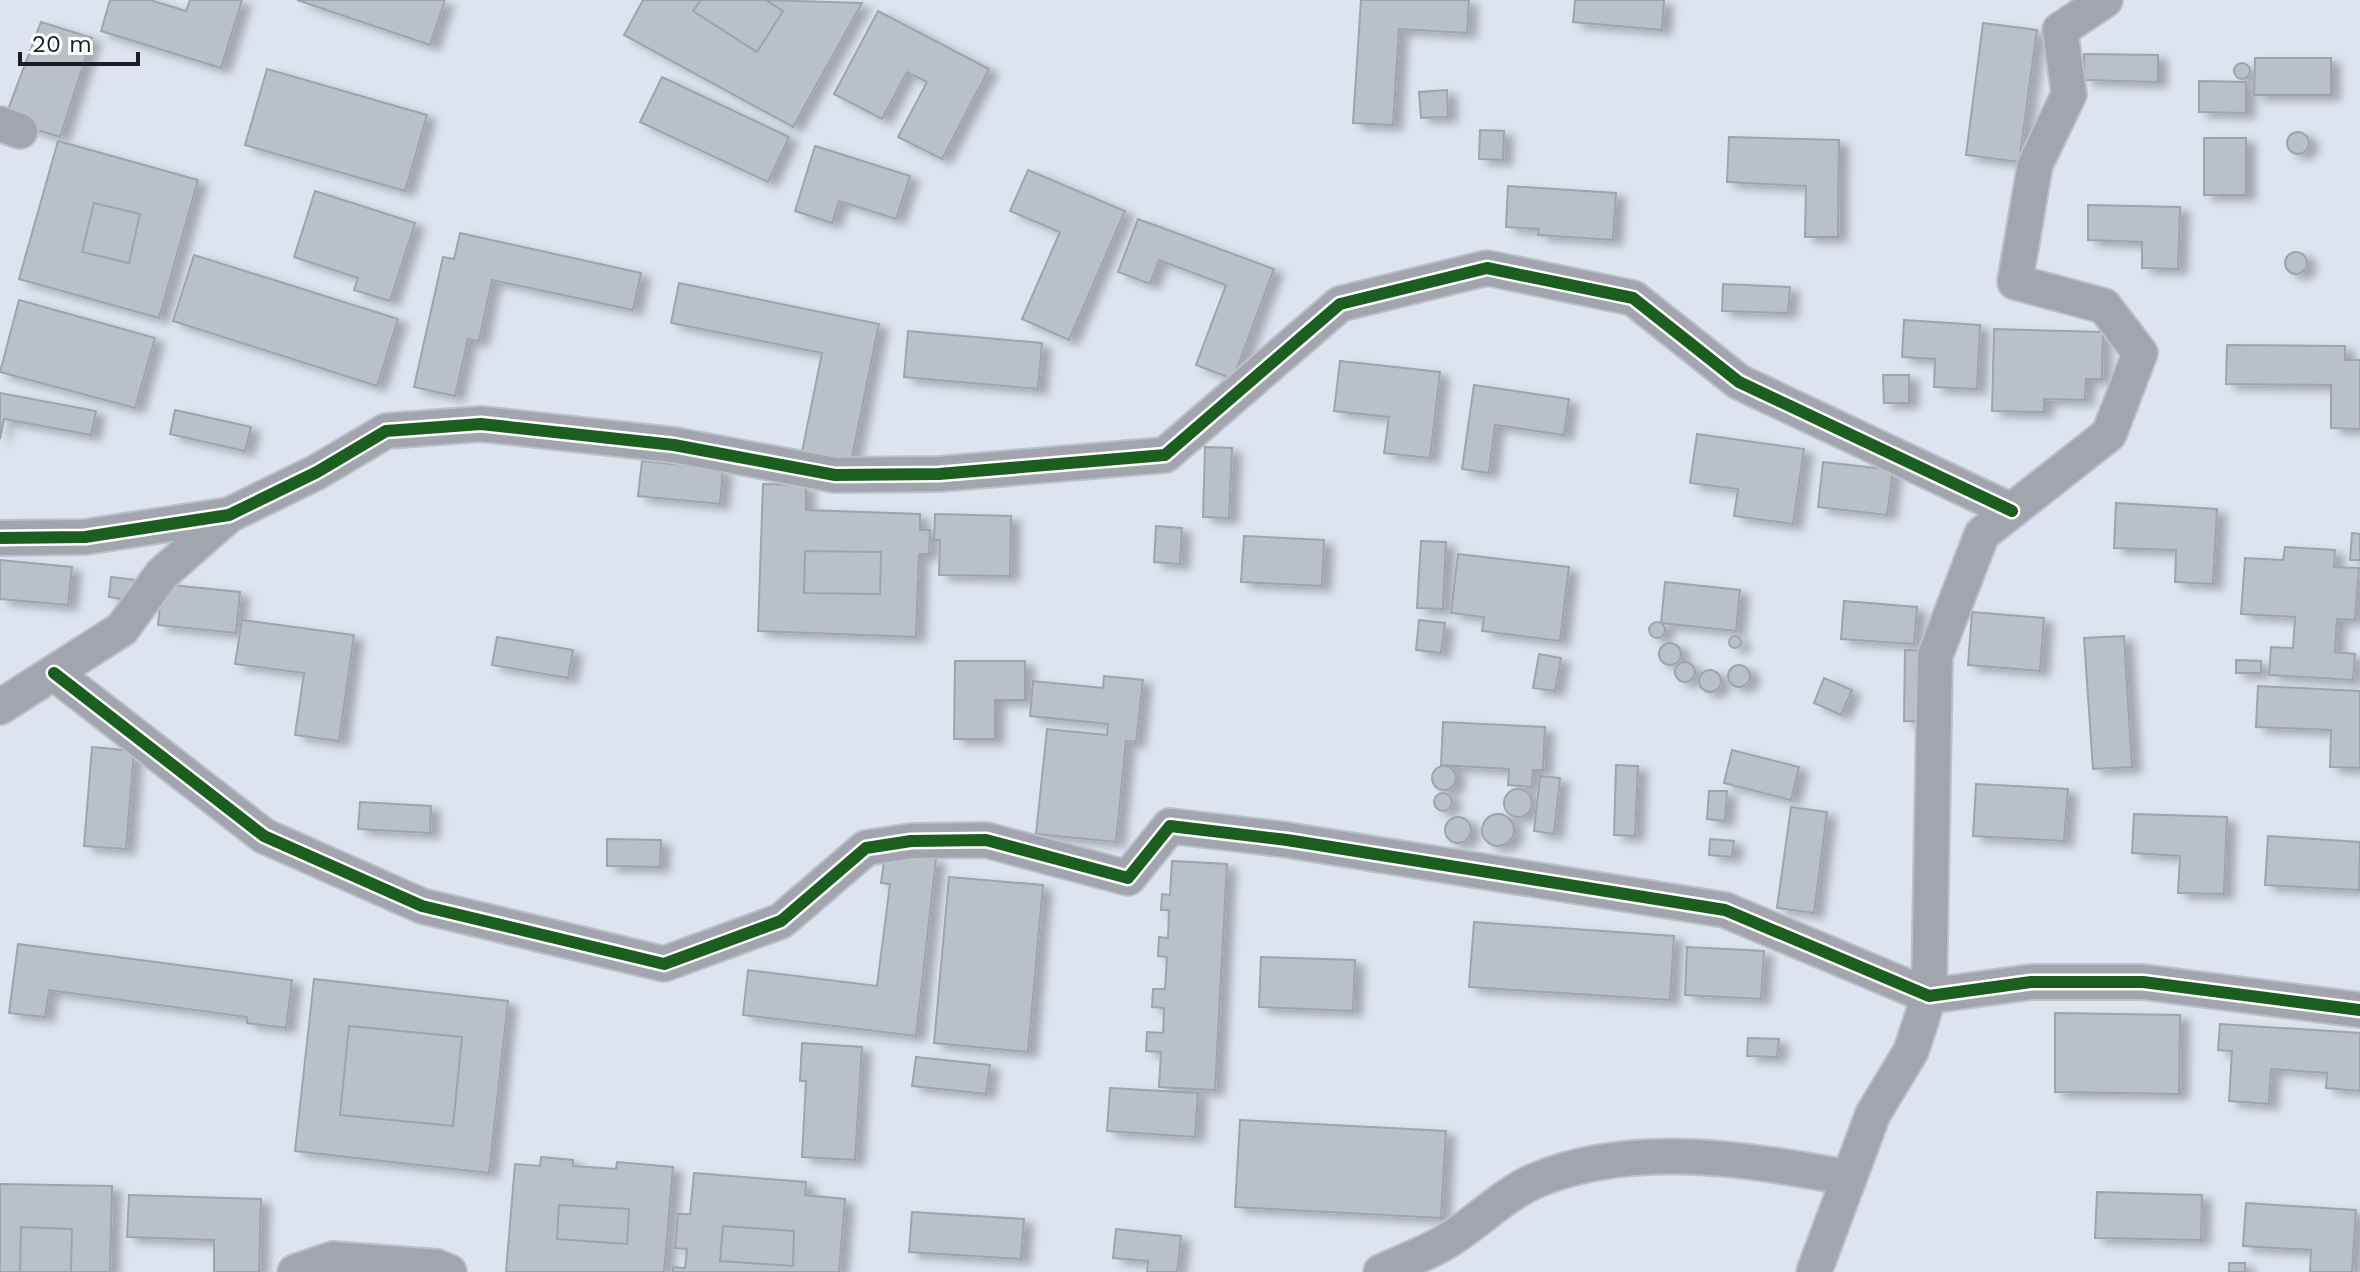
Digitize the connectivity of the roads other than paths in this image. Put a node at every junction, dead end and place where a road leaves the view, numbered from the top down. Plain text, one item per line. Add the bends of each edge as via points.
1 (2105, 0) edge
2 (2012, 511) junction
3 (229, 515) junction
4 (0, 538) edge
5 (54, 673) junction
6 (0, 707) edge
7 (1929, 996) junction
8 (2360, 1010) edge
9 (1849, 1178) junction
10 (295, 1272) edge
11 (449, 1272) edge
12 (1381, 1272) edge
13 (1814, 1272) edge

1 - 2 street via 2060,30 2069,94 2035,165 2015,282 2104,306 2140,353 2109,434
2 - 3 street via 1739,382 1633,298 1487,268 1340,304 1165,455 939,474 835,475 674,445 481,424 386,431
2 - 7 street via 1982,534 1935,656
3 - 4 street via 85,537
3 - 5 street via 162,574 122,629
5 - 6 street
5 - 7 street via 264,836 422,906 664,964 781,921 866,848 986,840 1128,878 1170,826 1725,910
7 - 8 street via 2031,982 2143,982
7 - 9 street via 1911,1051 1873,1114
9 - 12 street via 1780,1165 1673,1158 1598,1162 1535,1180 1441,1244
9 - 13 street
10 - 11 street via 333,1259

